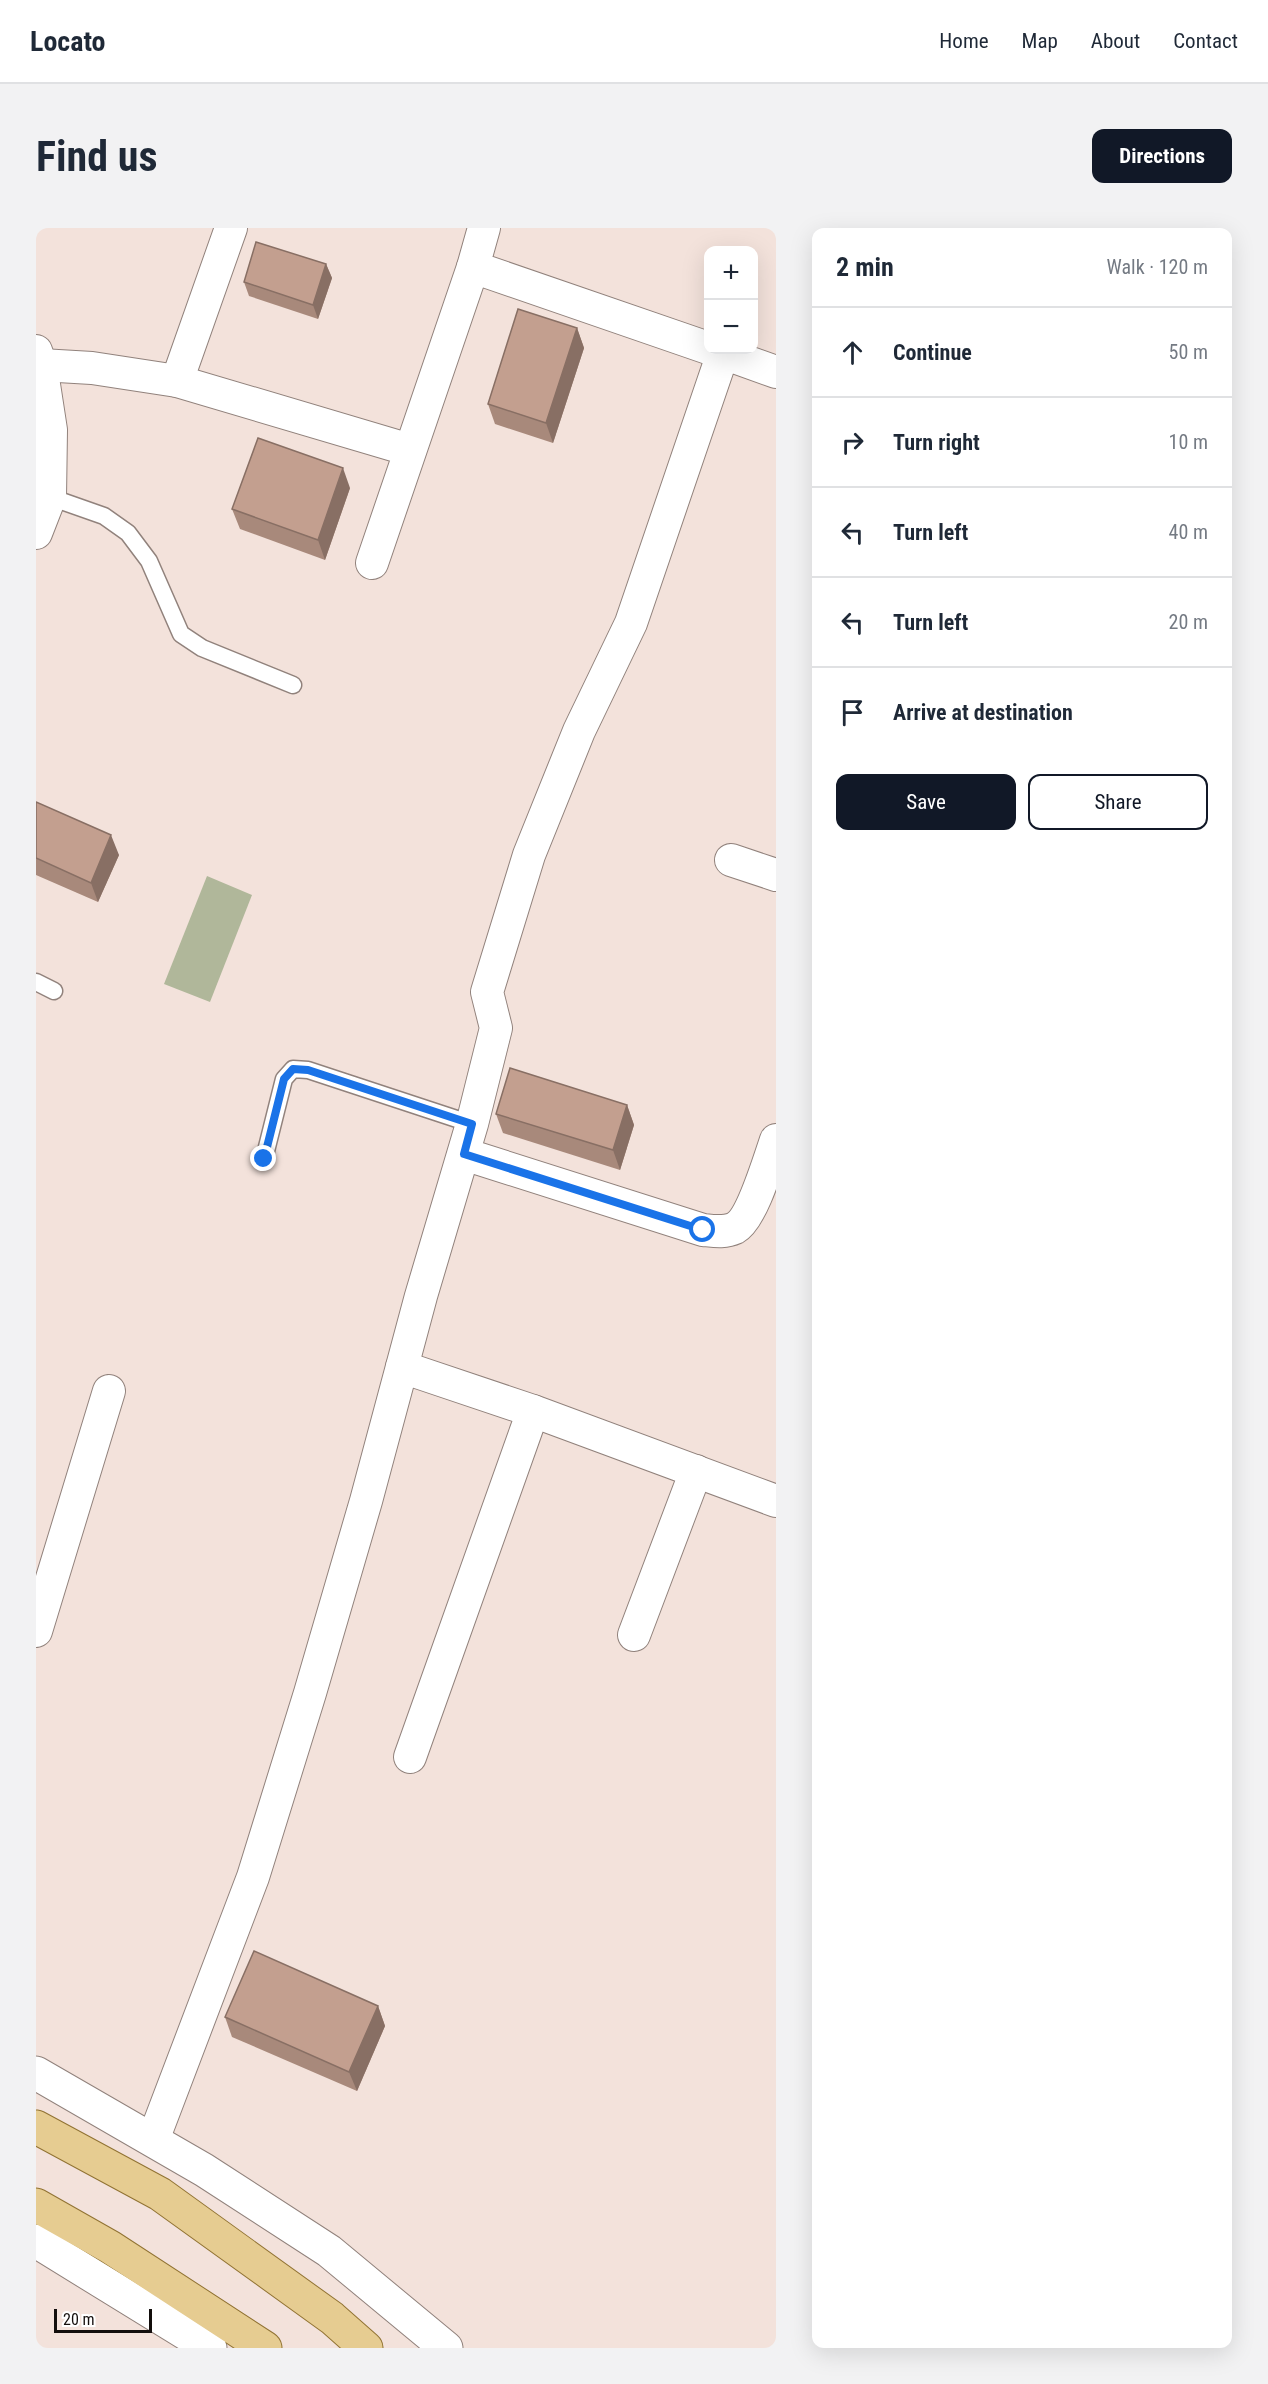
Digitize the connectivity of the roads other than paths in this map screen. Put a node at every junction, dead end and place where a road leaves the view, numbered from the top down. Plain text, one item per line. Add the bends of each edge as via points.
1 (231, 228) edge
2 (484, 228) edge
3 (472, 267) junction
4 (704, 347) edge
5 (713, 354) edge
6 (725, 354) edge
7 (38, 358) edge
8 (776, 372) edge
9 (177, 381) junction
10 (410, 450) junction
11 (50, 497) junction
12 (36, 533) edge
13 (372, 563) dead end
14 (293, 685) dead end
15 (731, 860) dead end
16 (776, 875) edge
17 (36, 982) edge
18 (54, 991) dead end
19 (472, 1124) junction
20 (776, 1140) edge
21 (464, 1154) junction
22 (264, 1159) dead end
23 (402, 1367) junction
24 (109, 1391) dead end
25 (533, 1411) junction
26 (696, 1471) junction
27 (776, 1501) edge
28 (36, 1630) edge
29 (634, 1635) dead end
30 (410, 1757) dead end
31 (36, 2073) edge
32 (36, 2127) edge
33 (153, 2140) junction
34 (36, 2205) edge
35 (36, 2241) edge
36 (210, 2348) edge
37 (265, 2348) edge
38 (366, 2348) edge
39 (446, 2348) edge

1 - 9 street
2 - 3 street
3 - 4 street
3 - 10 street
5 - 19 street via 631,623 579,730 529,855 487,992 496,1029
6 - 8 street
7 - 9 street
7 - 11 street via 51,430
9 - 10 street
10 - 13 street
11 - 12 street
11 - 14 lane via 104,516 128,533 148,561 182,634 202,648
15 - 16 street
17 - 18 lane
19 - 21 street
19 - 22 lane via 308,1070 293,1069 284,1079
20 - 21 street via 751,1208 737,1227 721,1232 703,1230
21 - 23 street
23 - 25 street
23 - 33 street via 310,1693 253,1877
24 - 28 street
25 - 26 street
25 - 30 street
26 - 27 street
26 - 29 street
31 - 33 street
32 - 38 main road via 160,2194 332,2318
33 - 39 street via 329,2251
34 - 37 main road via 110,2247
35 - 36 street

